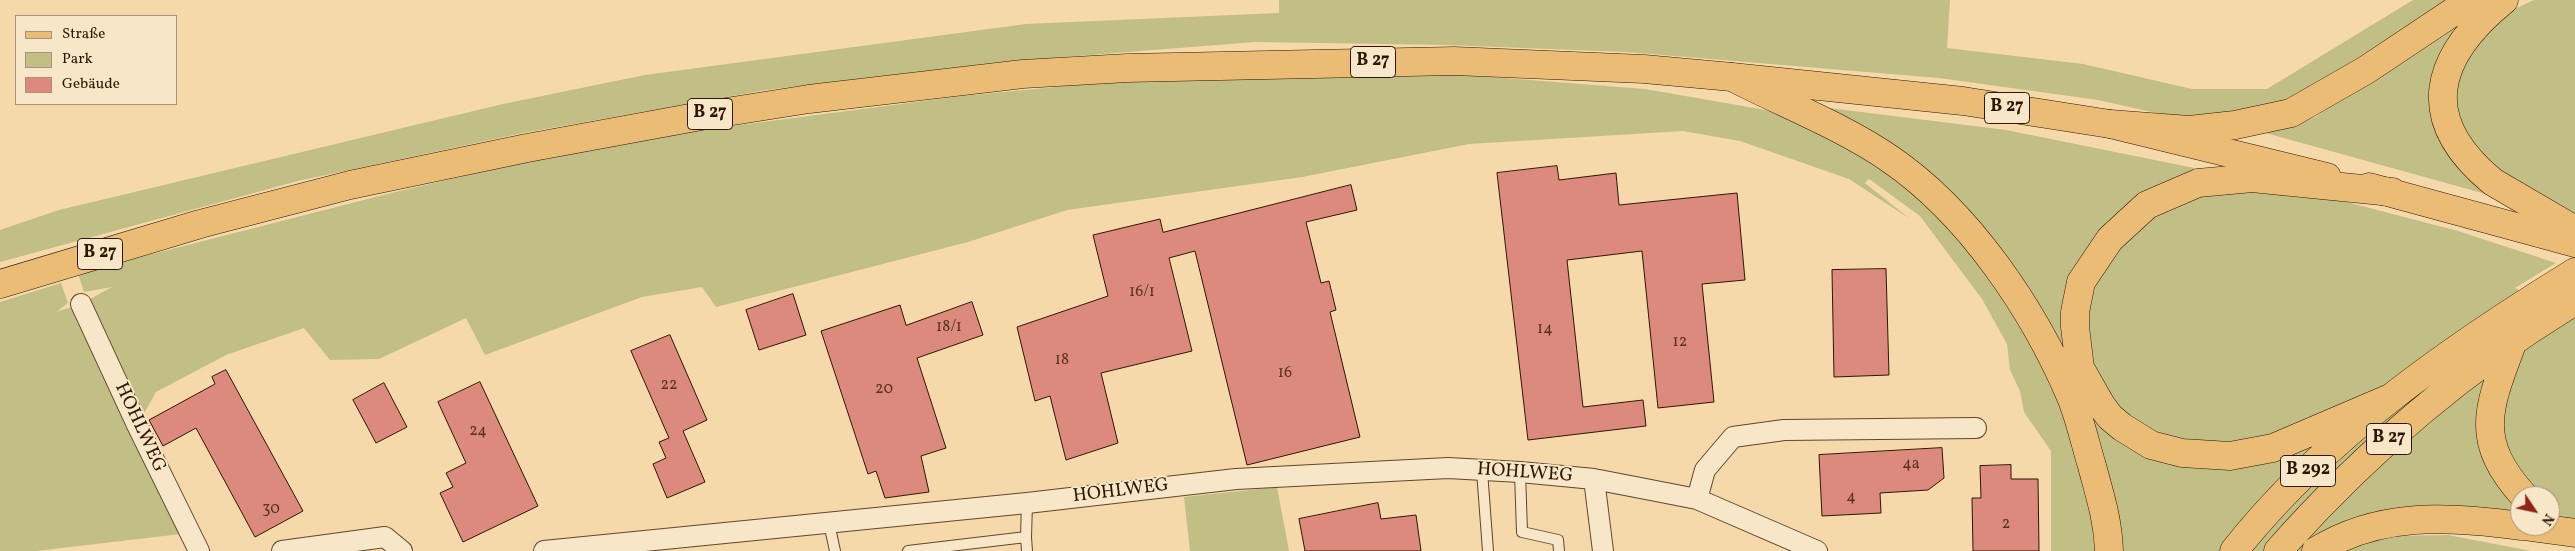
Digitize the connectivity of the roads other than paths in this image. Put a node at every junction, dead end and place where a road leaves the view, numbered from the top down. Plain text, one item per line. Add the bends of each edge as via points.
1 (2471, 0) edge
2 (2504, 0) edge
3 (1732, 77) junction
4 (2110, 124) junction
5 (2392, 192) junction
6 (2575, 230) edge
7 (2575, 243) edge
8 (2575, 272) edge
9 (0, 284) edge
10 (81, 304) dead end
11 (2568, 305) edge
12 (2513, 341) junction
13 (2390, 398) junction
14 (1976, 428) dead end
15 (1482, 471) junction
16 (1520, 472) junction
17 (1594, 479) junction
18 (2515, 486) edge
19 (1697, 499) junction
20 (1027, 503) junction
21 (829, 523) junction
22 (2510, 524) edge
23 (2560, 524) edge
24 (2560, 530) edge
25 (2575, 532) edge
26 (1026, 537) junction
27 (394, 549) edge
28 (199, 551) edge
29 (282, 551) edge
30 (544, 551) edge
31 (835, 551) edge
32 (908, 551) edge
33 (1027, 551) edge
34 (1488, 551) edge
35 (1559, 551) edge
36 (1603, 551) edge
37 (1818, 551) edge
38 (2109, 551) edge
39 (2234, 551) edge
40 (2278, 551) edge
41 (2316, 551) edge

1 - 4 main road via 2366,70 2290,113 2235,125 2189,130
2 - 6 main road via 2479,20 2451,58 2442,101 2453,139 2493,182
3 - 4 main road, B 27 via 1962,101
3 - 9 main road, B 27 via 1644,69 1454,61 1127,68 1023,74 819,98 527,148 350,185 200,224
3 - 38 main road via 1890,158 1970,232 2012,288 2050,353 2072,399 2108,524
4 - 5 main road, B 27
5 - 7 main road, B 27
5 - 13 main road via 2252,178 2198,183 2147,205 2110,239 2081,282 2075,312 2080,368 2101,405 2122,427 2151,445 2182,453 2230,456 2273,448
8 - 13 main road, B 292 via 2502,316
10 - 28 street, HOHLWEG
11 - 12 main road, B 27
12 - 18 main road via 2491,402 2489,420 2493,453
12 - 40 main road, B 27 via 2399,430 2324,499
13 - 39 main road, B 292 via 2324,454
14 - 19 street via 1784,430 1733,437 1705,470
15 - 16 street, HOHLWEG
15 - 20 street, HOHLWEG via 1448,468 1236,479
15 - 34 lane
16 - 17 street, HOHLWEG
16 - 35 lane via 1522,532 1558,540
17 - 19 street, HOHLWEG
17 - 36 street
19 - 37 street, HOHLWEG
20 - 21 street, HOHLWEG
20 - 26 lane
21 - 30 street, HOHLWEG
21 - 31 lane
22 - 41 main road via 2406,519 2368,526
23 - 25 main road
24 - 25 main road
26 - 32 lane
26 - 33 lane
27 - 29 street via 385,536

